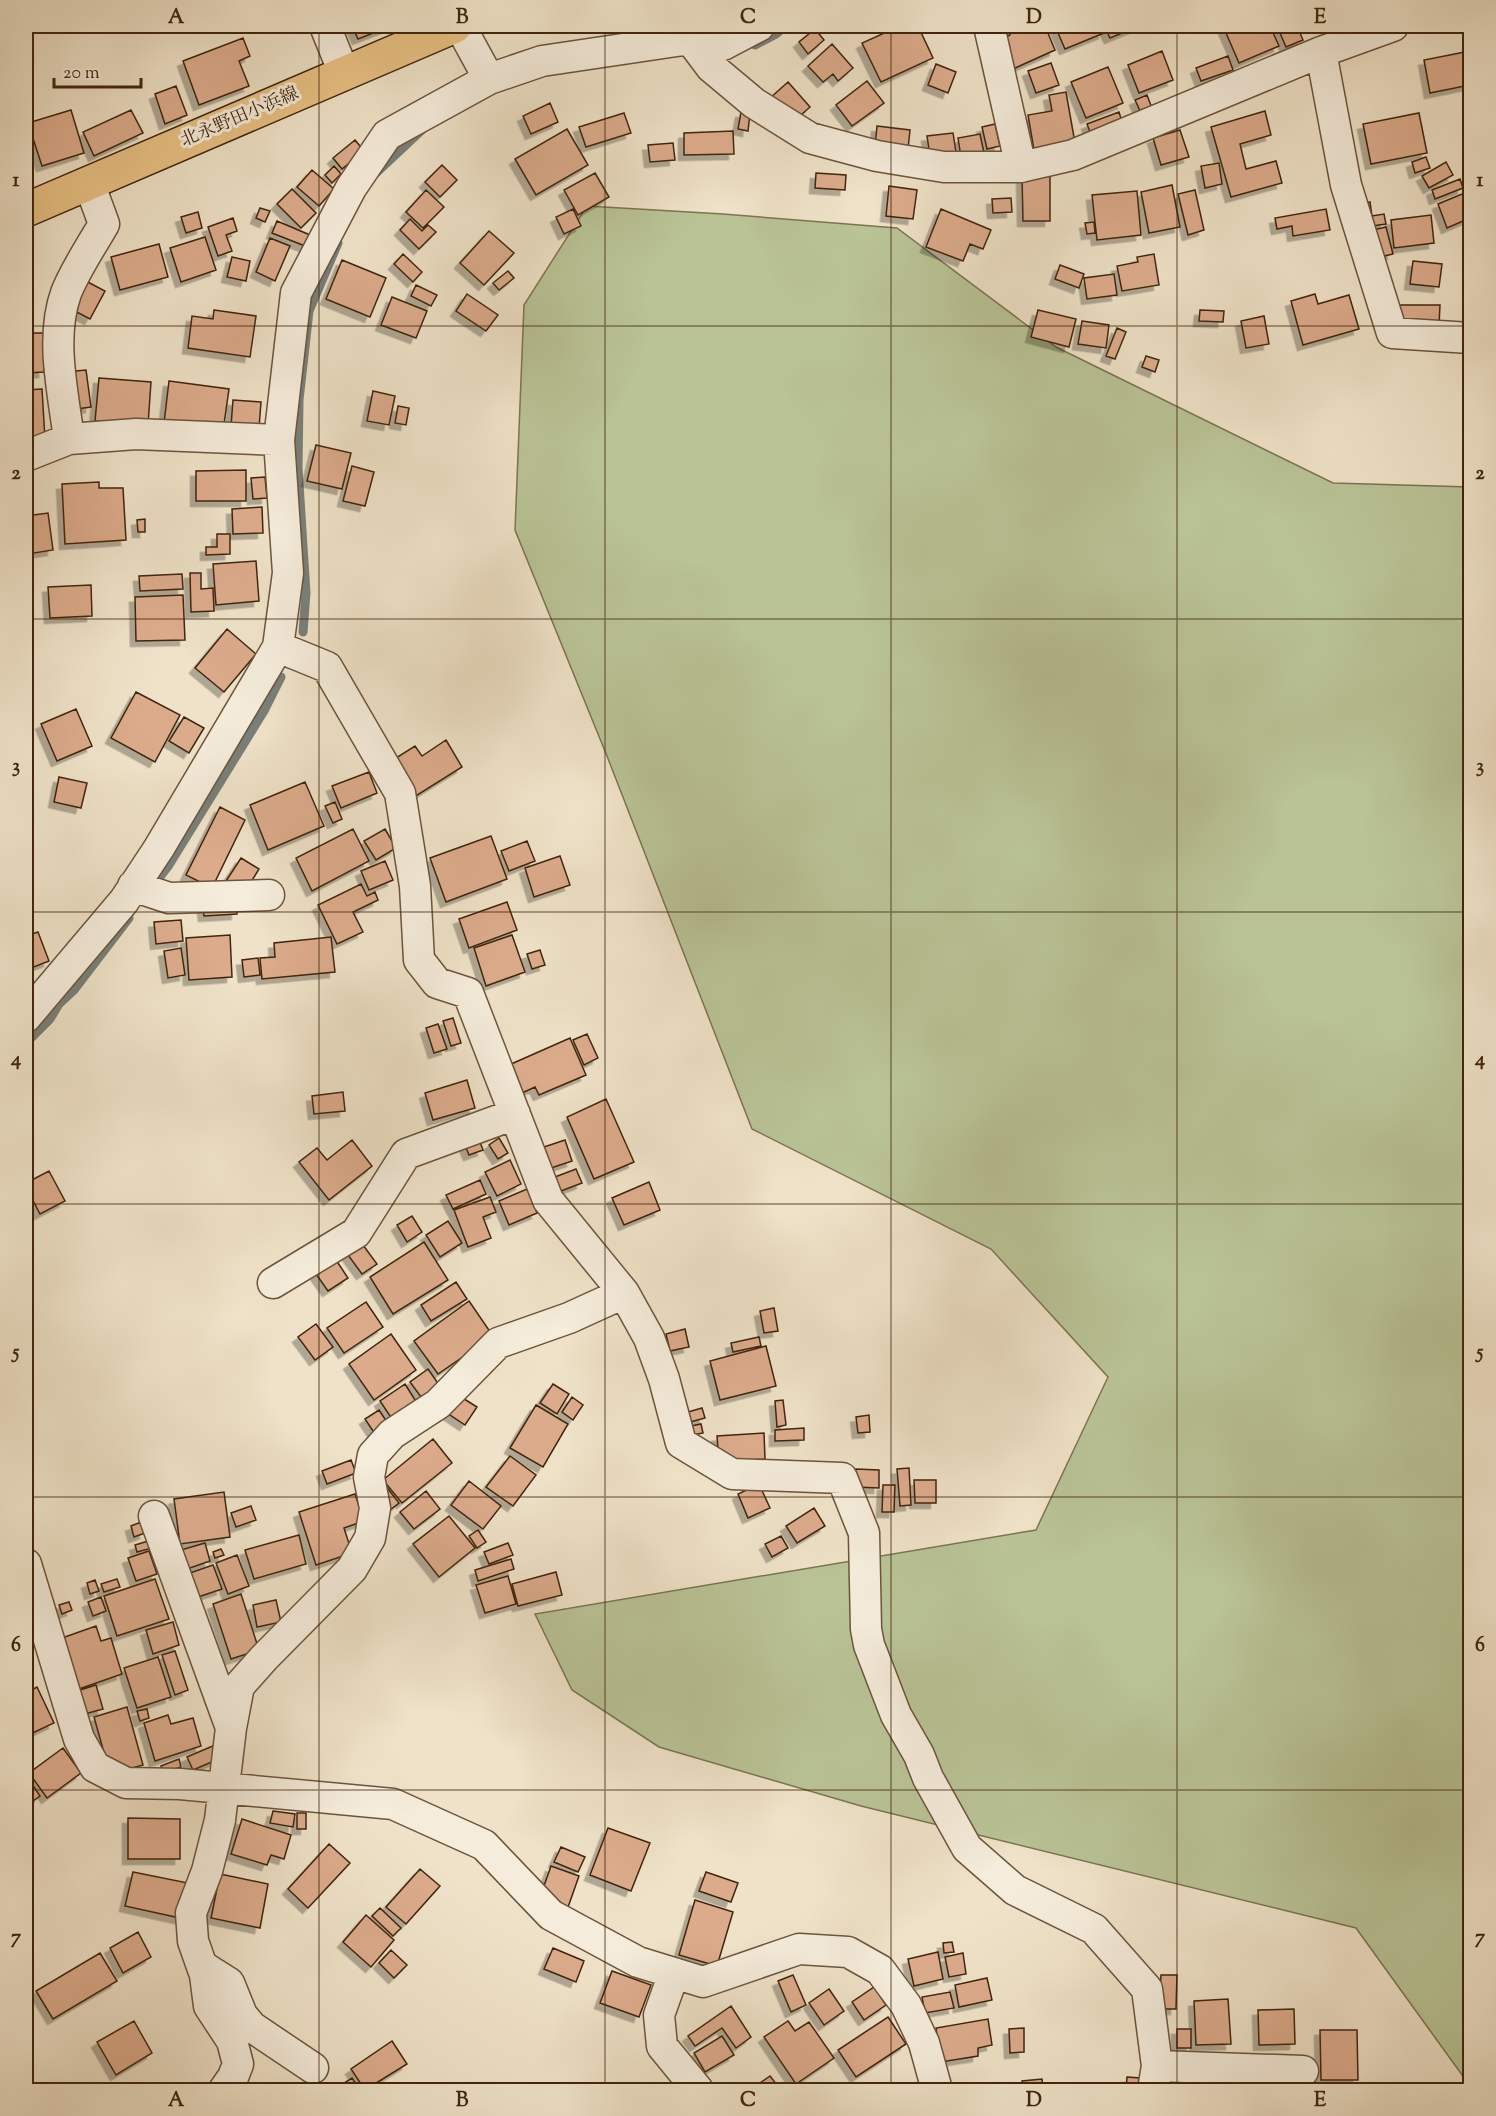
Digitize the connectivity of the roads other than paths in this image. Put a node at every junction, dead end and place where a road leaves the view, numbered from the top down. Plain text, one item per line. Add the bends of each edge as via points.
1 (326, 26) edge
2 (455, 26) edge
3 (460, 26) edge
4 (759, 26) edge
5 (989, 26) edge
6 (1393, 26) edge
7 (691, 40) junction
8 (1321, 52) junction
9 (344, 73) junction
10 (489, 79) junction
11 (1022, 167) junction
12 (89, 183) junction
13 (26, 210) edge
14 (1470, 338) edge
15 (69, 439) junction
16 (279, 440) junction
17 (26, 456) edge
18 (278, 647) junction
19 (133, 886) junction
20 (269, 895) dead end
21 (26, 1017) edge
22 (515, 1114) junction
23 (273, 1283) dead end
24 (624, 1293) junction
25 (154, 1516) dead end
26 (26, 1564) edge
27 (231, 1728) junction
28 (225, 1788) junction
29 (202, 1966) junction
30 (674, 1973) junction
31 (313, 2068) dead end
32 (1303, 2071) dead end
33 (1155, 2078) edge
34 (224, 2091) edge
35 (698, 2091) edge
36 (937, 2091) edge

1 - 9 street
2 - 9 main road, 北永野田小浜線
3 - 10 street
4 - 7 street via 723,45
5 - 11 street
6 - 8 street
7 - 10 street via 542,62
7 - 11 street via 711,67 754,103 810,138 877,156 944,167
8 - 11 street via 1073,156
8 - 14 street via 1346,185 1392,333
9 - 12 main road, 北永野田小浜線
10 - 16 street via 387,135 351,188 296,293
12 - 13 main road, 北永野田小浜線
12 - 15 street via 104,224 67,291 59,319 60,368
15 - 16 street via 135,435
15 - 17 street
16 - 18 street via 288,573
18 - 19 street
18 - 22 street via 327,667 400,794 415,886 419,960 437,983 468,993
19 - 20 street via 169,898
19 - 21 street
22 - 23 street via 406,1154 356,1233
22 - 24 street via 548,1200
24 - 27 street via 498,1343 438,1404 392,1434 374,1455 369,1477 375,1508 370,1538 352,1569 239,1686
24 - 33 street via 650,1338 681,1443 732,1474 842,1478 864,1533 869,1645 928,1778 968,1848 1015,1890 1094,1929 1147,1989
25 - 27 street
26 - 28 street via 79,1739 95,1767 126,1783
27 - 28 street
28 - 29 street via 207,1871 191,1913 193,1941
28 - 30 street via 393,1804 484,1845 551,1915 638,1962
29 - 31 street via 229,1983 242,2015 252,2027
29 - 34 street via 209,2006 232,2041 238,2064
30 - 35 street via 659,2015 662,2046
30 - 36 street via 703,1982 799,1948 848,1952 880,1970 906,2005 924,2043
32 - 33 street

